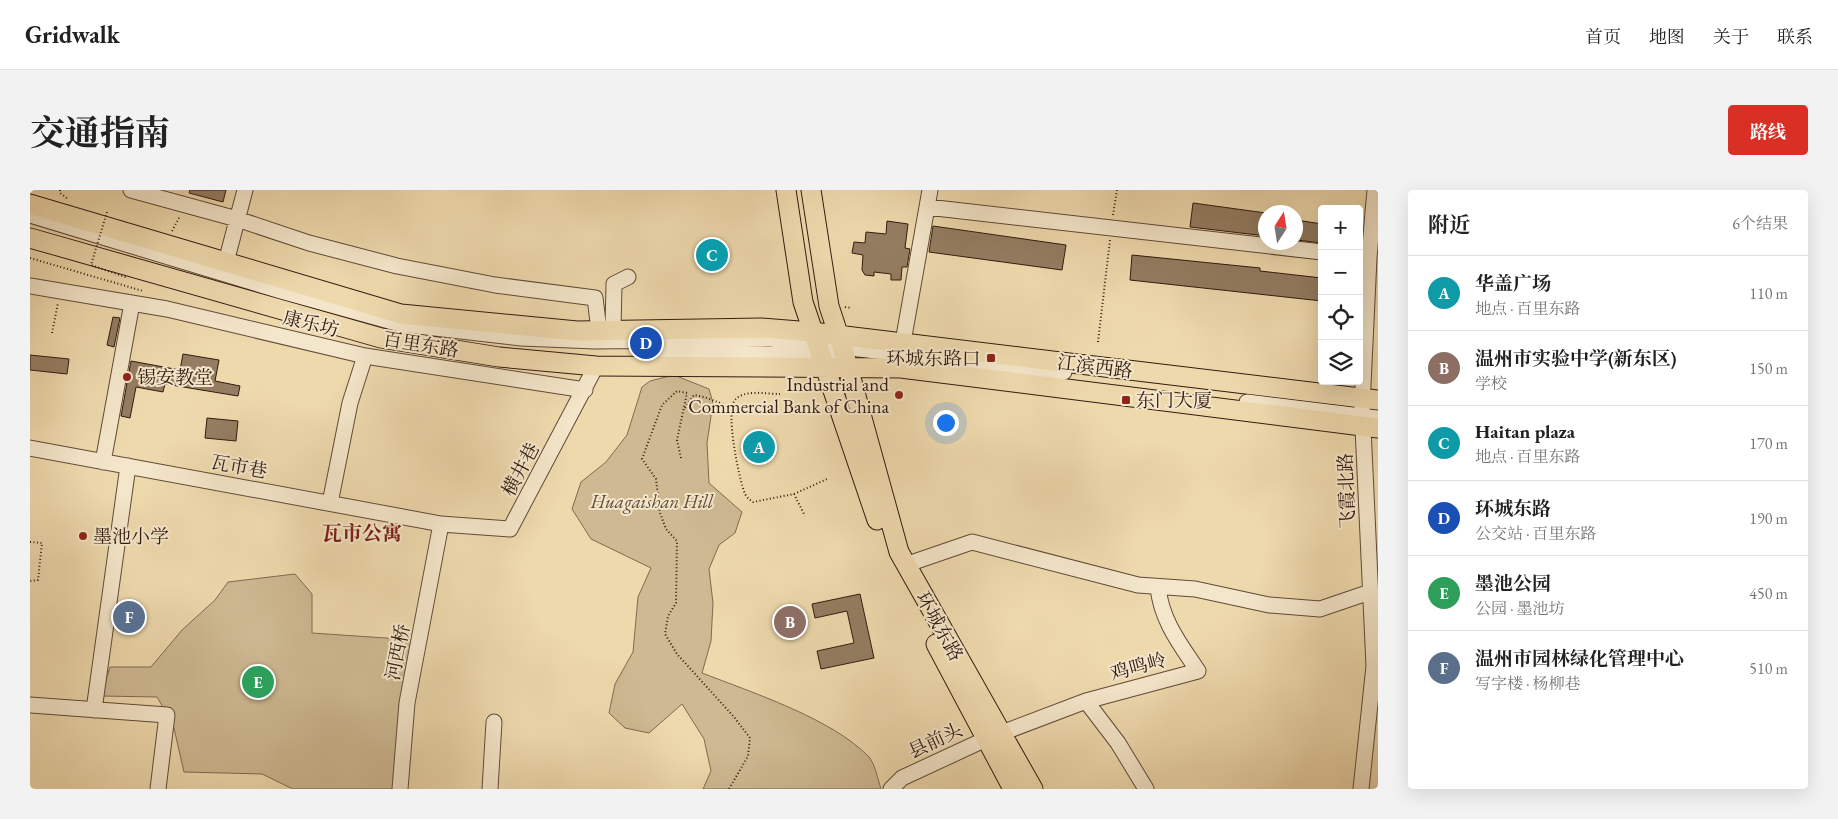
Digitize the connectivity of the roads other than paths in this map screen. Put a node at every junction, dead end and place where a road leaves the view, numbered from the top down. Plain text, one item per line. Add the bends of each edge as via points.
1 (131, 190) edge
2 (245, 190) edge
3 (786, 190) edge
4 (811, 190) edge
5 (930, 190) edge
6 (1375, 190) edge
7 (30, 204) edge
8 (927, 207) junction
9 (30, 215) edge
10 (237, 219) junction
11 (30, 225) edge
12 (30, 238) edge
13 (1318, 252) edge
14 (1369, 258) edge
15 (226, 262) junction
16 (628, 276) dead end
17 (30, 286) edge
18 (132, 303) junction
19 (606, 330) junction
20 (903, 342) junction
21 (819, 350) junction
22 (844, 352) junction
23 (365, 356) junction
24 (596, 366) junction
25 (585, 390) junction
26 (1370, 413) edge
27 (30, 448) edge
28 (103, 462) junction
29 (128, 466) junction
30 (330, 503) junction
31 (441, 524) junction
32 (906, 565) junction
33 (1373, 566) edge
34 (1158, 586) junction
35 (1370, 592) junction
36 (1376, 666) edge
37 (1086, 701) junction
38 (30, 705) edge
39 (94, 710) junction
40 (494, 722) dead end
41 (993, 736) junction
42 (158, 789) edge
43 (400, 789) edge
44 (490, 789) edge
45 (891, 789) edge
46 (1013, 789) edge
47 (1033, 789) edge
48 (1146, 789) edge
49 (1361, 789) edge

1 - 10 street
2 - 10 street
3 - 21 main road, 环城东路 via 804,302
4 - 22 main road, 环城东路 via 829,306
5 - 8 street
6 - 14 street, 飞霞北路
7 - 15 main road, 百里东路
8 - 13 street
8 - 20 street
9 - 21 street via 400,324 521,338 595,341 770,339
10 - 15 street
10 - 19 street via 309,243 397,266 495,285 595,298
11 - 21 street via 391,331 525,349 761,353
12 - 24 main road, 百里东路 via 381,338 499,357
14 - 26 street, 飞霞北路
15 - 19 main road, 百里东路 via 402,314 577,331
16 - 19 street via 614,284
17 - 18 street, 康乐坊
18 - 23 street, 康乐坊 via 167,308
18 - 28 street
19 - 21 main road, 百里东路 via 761,328
20 - 22 main road, 江滨西路
20 - 26 main road, 江滨西路
21 - 22 main road, 江滨西路
21 - 22 main road, 江滨西路
21 - 24 main road, 百里东路
21 - 41 main road, 环城东路 via 891,560
22 - 26 main road, 江滨西路 via 901,368
22 - 32 main road, 环城东路 via 899,552
23 - 25 street, 康乐坊
23 - 30 street via 350,402
24 - 25 street, 横井巷
25 - 31 street, 横井巷 via 510,530
26 - 33 street, 飞霞北路
27 - 28 street, 瓦市巷
28 - 29 street, 瓦市巷
29 - 30 street, 瓦市巷
29 - 39 street
30 - 31 street, 瓦市巷
31 - 43 street, 河西桥 via 407,703
32 - 34 street via 972,542 1138,585
32 - 41 main road, 环城东路
33 - 35 street, 飞霞北路
34 - 35 street via 1195,589 1269,605 1320,609
34 - 37 street, 鸡鸣岭 via 1161,609 1198,670
35 - 36 street, 飞霞北路
36 - 49 street, 飞霞北路
37 - 41 street, 鸡鸣岭
37 - 48 street via 1118,743
38 - 39 street
39 - 42 street via 167,715
40 - 44 street
41 - 45 street, 县前头 via 902,778
41 - 46 main road, 环城东路
41 - 47 main road, 环城东路

